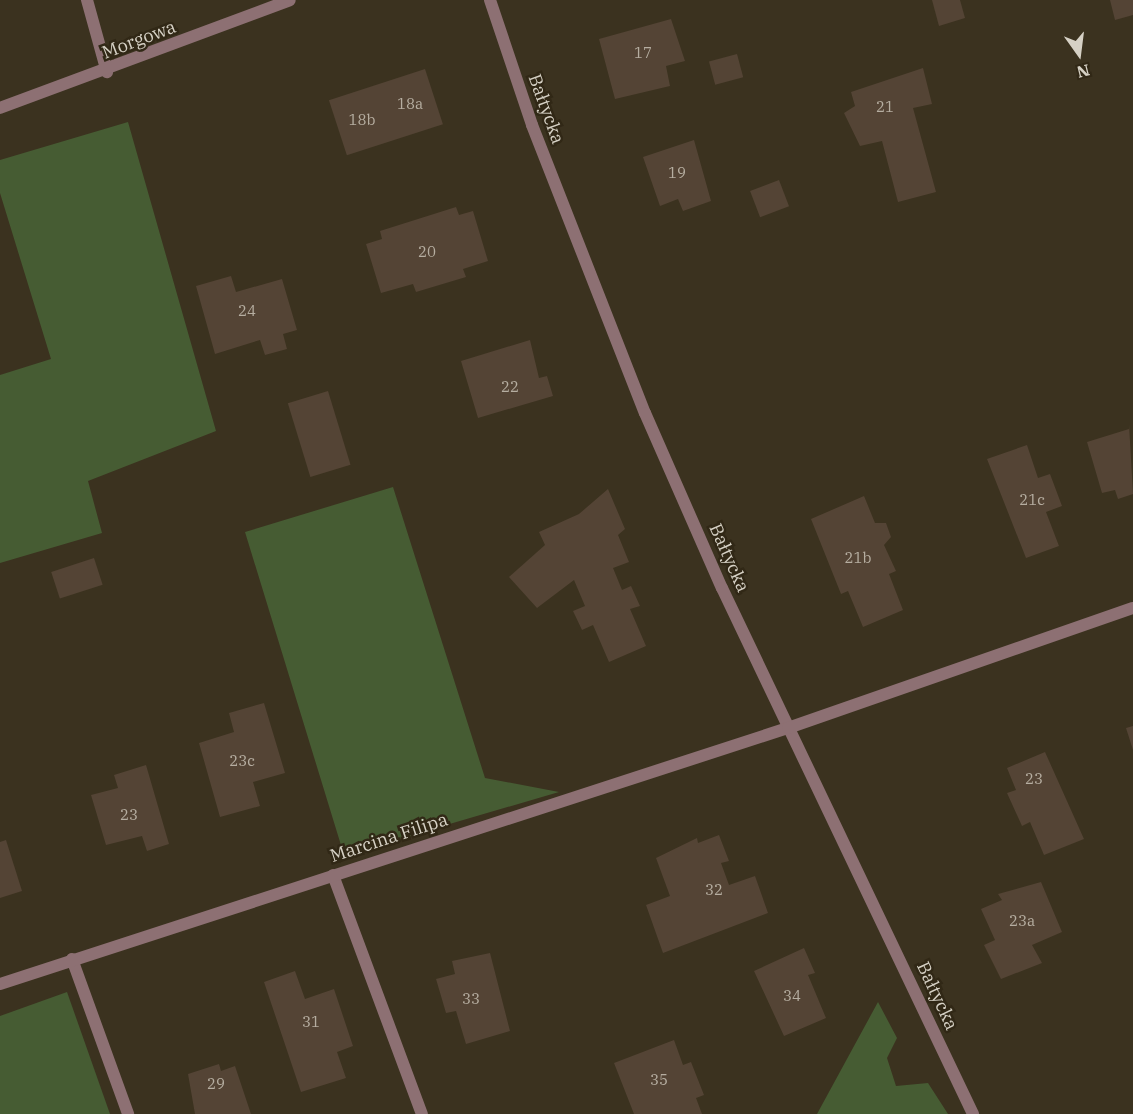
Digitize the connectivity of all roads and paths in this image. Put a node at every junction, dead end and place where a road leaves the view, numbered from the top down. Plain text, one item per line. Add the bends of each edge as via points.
1 (87, 0) edge
2 (290, 0) edge
3 (490, 0) edge
4 (107, 72) junction
5 (0, 108) edge
6 (1133, 608) edge
7 (788, 728) junction
8 (333, 875) junction
9 (72, 959) junction
10 (0, 984) edge
11 (128, 1114) edge
12 (422, 1114) edge
13 (973, 1114) edge

1 - 4 street
2 - 4 street, Morgowa
3 - 7 street, Bałtycka via 532,125 645,413
4 - 5 street, Morgowa
6 - 7 street, Marcina Filipa
7 - 8 street, Marcina Filipa
7 - 13 street, Bałtycka
8 - 9 street, Marcina Filipa
8 - 12 street
9 - 10 street, Marcina Filipa
9 - 11 street

